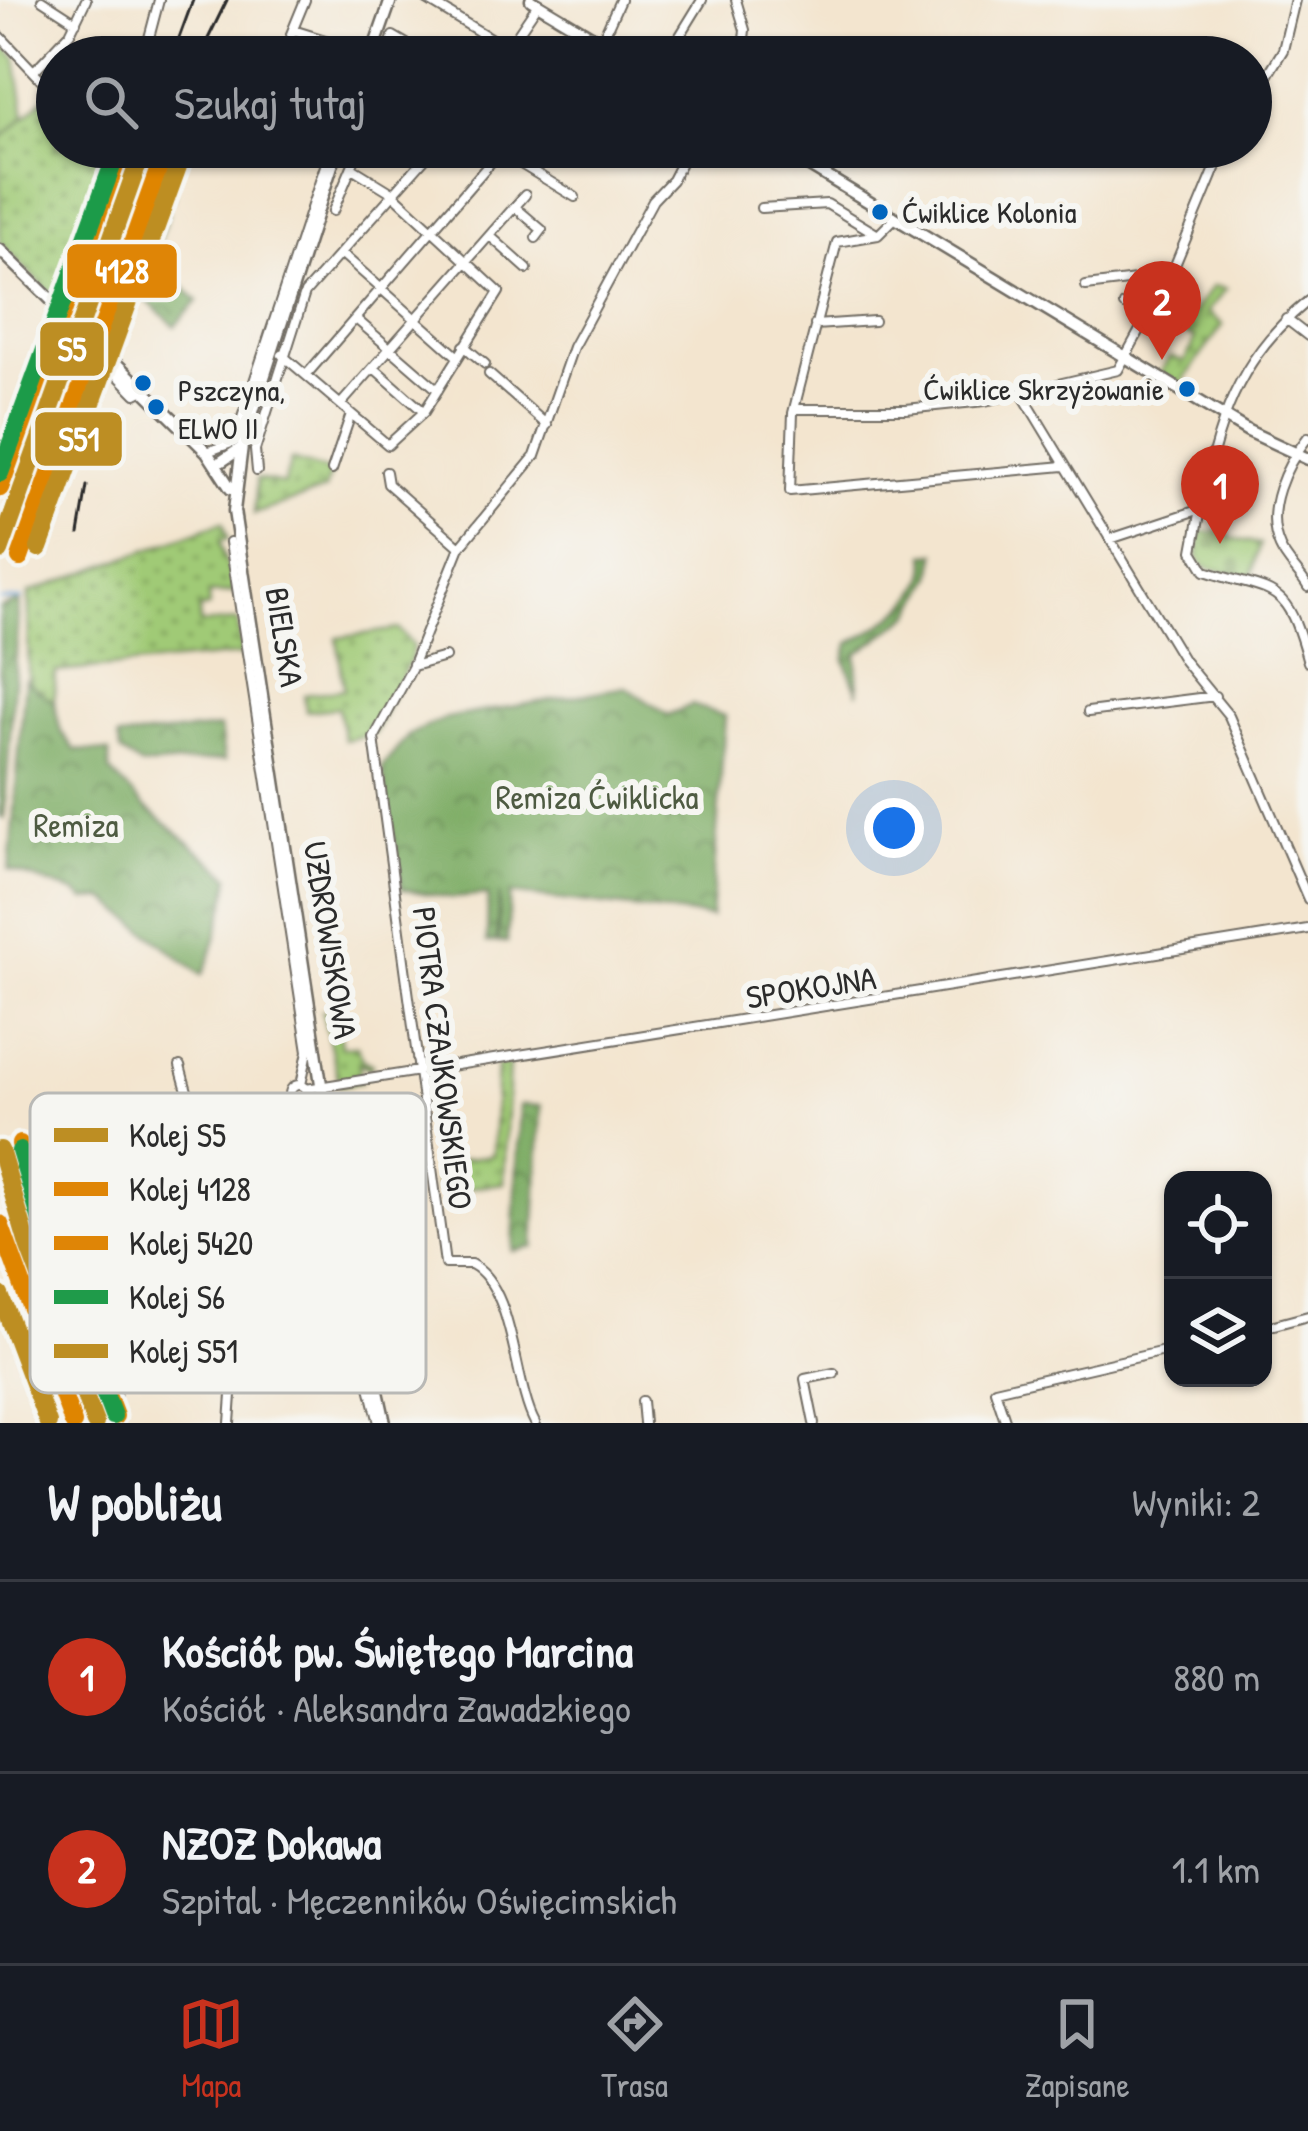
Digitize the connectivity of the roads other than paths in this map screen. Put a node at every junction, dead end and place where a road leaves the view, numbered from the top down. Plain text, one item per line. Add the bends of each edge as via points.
1 (42, 0) edge
2 (86, 0) edge
3 (159, 0) edge
4 (305, 0) edge
5 (388, 0) edge
6 (428, 0) edge
7 (620, 0) edge
8 (702, 0) edge
9 (736, 0) edge
10 (1295, 0) edge
11 (535, 2) edge
12 (76, 22) junction
13 (586, 33) junction
14 (0, 36) edge
15 (64, 36) edge
16 (149, 36) edge
17 (307, 36) edge
18 (376, 36) edge
19 (480, 36) edge
20 (515, 36) edge
21 (584, 36) edge
22 (591, 36) edge
23 (604, 36) edge
24 (680, 36) edge
25 (744, 36) edge
26 (1272, 68) edge
27 (36, 69) edge
28 (34, 71) joint
29 (324, 168) edge
30 (332, 168) edge
31 (333, 168) edge
32 (352, 168) joint
33 (416, 168) edge
34 (484, 168) edge
35 (529, 168) edge
36 (678, 168) edge
37 (813, 168) edge
38 (1215, 168) edge
39 (393, 194) junction
40 (525, 195) dead end
41 (574, 197) dead end
42 (515, 207) junction
43 (761, 208) dead end
44 (334, 211) dead end
45 (896, 217) junction
46 (435, 230) junction
47 (539, 234) dead end
48 (878, 235) junction
49 (490, 236) junction
50 (0, 250) edge
51 (341, 253) junction
52 (469, 260) junction
53 (527, 269) dead end
54 (1170, 275) junction
55 (1086, 286) dead end
56 (382, 291) junction
57 (1156, 300) junction
58 (1308, 301) edge
59 (1124, 305) dead end
60 (281, 312) junction
61 (356, 319) junction
62 (1286, 319) junction
63 (416, 321) junction
64 (874, 321) dead end
65 (815, 325) junction
66 (1308, 336) edge
67 (464, 346) junction
68 (391, 349) junction
69 (282, 355) junction
70 (458, 357) junction
71 (1127, 357) junction
72 (89, 359) dead end
73 (485, 364) dead end
74 (374, 368) junction
75 (307, 374) junction
76 (489, 374) dead end
77 (143, 390) junction
78 (438, 390) junction
79 (1022, 394) junction
80 (341, 404) junction
81 (794, 409) junction
82 (424, 412) junction
83 (350, 414) junction
84 (1222, 416) junction
85 (547, 425) junction
86 (1308, 437) edge
87 (242, 446) junction
88 (1302, 456) edge
89 (214, 458) junction
90 (1064, 466) junction
91 (240, 467) junction
92 (332, 470) dead end
93 (386, 472) dead end
94 (234, 498) junction
95 (1204, 508) junction
96 (1110, 539) junction
97 (230, 542) dead end
98 (460, 547) junction
99 (1308, 587) edge
100 (1308, 613) edge
101 (1294, 620) junction
102 (445, 657) dead end
103 (1308, 662) edge
104 (413, 667) junction
105 (1214, 696) junction
106 (1088, 712) dead end
107 (273, 799) junction
108 (283, 818) junction
109 (1308, 899) edge
110 (1308, 929) edge
111 (180, 1066) dead end
112 (421, 1074) junction
113 (324, 1090) junction
114 (188, 1093) edge
115 (291, 1093) edge
116 (304, 1093) junction
117 (324, 1093) edge
118 (423, 1093) edge
119 (426, 1114) edge
120 (1308, 1316) edge
121 (1272, 1326) edge
122 (1164, 1350) edge
123 (834, 1373) dead end
124 (116, 1393) edge
125 (377, 1393) edge
126 (378, 1393) edge
127 (642, 1401) dead end
128 (118, 1423) edge
129 (385, 1423) edge
130 (535, 1423) edge
131 (644, 1423) edge
132 (814, 1423) edge
133 (1006, 1423) edge

1 - 12 street
2 - 12 street
3 - 16 street
4 - 17 street via 292,32
5 - 18 main road
6 - 19 street
7 - 23 street
8 - 24 street
9 - 25 street
10 - 26 street
11 - 13 main road
11 - 20 street
12 - 15 street
13 - 21 street
13 - 22 main road
14 - 28 street
27 - 28 street
29 - 60 street
30 - 60 main road
31 - 91 main road
32 - 39 street
32 - 44 street
33 - 39 street
34 - 46 street
35 - 41 street
36 - 85 street, PIOTRA CZAJKOWSKIEGO via 580,332
37 - 45 main road
38 - 54 street
39 - 46 street
39 - 51 street
40 - 42 street
42 - 47 street
42 - 49 street
43 - 48 street via 826,204
45 - 48 street
45 - 71 main road
46 - 52 street
46 - 56 street
48 - 65 street via 837,242
49 - 52 street
49 - 53 street
50 - 77 main road
51 - 56 street
51 - 69 street via 299,303
52 - 63 street
52 - 67 street via 499,290
54 - 55 street
54 - 57 street
56 - 61 street
56 - 63 street
57 - 59 street
57 - 71 street
58 - 62 street
60 - 87 main road
60 - 89 street via 234,442
61 - 68 street
61 - 75 street
62 - 66 street
62 - 84 street via 1249,363
63 - 68 street
63 - 70 street
64 - 65 street
65 - 81 street
67 - 70 street
67 - 73 street
68 - 74 street
68 - 78 street
69 - 75 street
69 - 91 street via 255,450 257,471
70 - 78 street
71 - 79 street via 1116,371
71 - 84 main road
72 - 77 street via 96,352 136,394
74 - 80 street
74 - 82 street
75 - 80 street
76 - 85 street
77 - 89 main road
78 - 82 street
79 - 81 street via 907,409
79 - 90 street
80 - 83 street
81 - 90 street via 790,491
82 - 83 street via 388,445
83 - 92 street
84 - 88 main road
84 - 95 street
85 - 98 street, PIOTRA CZAJKOWSKIEGO via 535,456
86 - 88 street
87 - 89 main road
87 - 91 main road
88 - 99 street via 1282,479 1275,523 1281,550
89 - 91 main road
89 - 94 main road
90 - 96 street
91 - 94 main road, BIELSKA
91 - 108 main road, BIELSKA via 243,541
93 - 98 street via 388,484
94 - 107 main road, BIELSKA
95 - 96 street
95 - 101 street via 1193,551 1199,566 1274,589
96 - 105 street
97 - 107 street
98 - 104 street, PIOTRA CZAJKOWSKIEGO
100 - 101 street
101 - 103 street
102 - 104 street
104 - 112 street, PIOTRA CZAJKOWSKIEGO via 374,738
105 - 106 street
105 - 109 street
107 - 108 main road, BIELSKA
107 - 116 street via 308,1052
108 - 113 main road, UZDROWISKOWA
108 - 113 main road, UZDROWISKOWA
110 - 112 street, SPOKOJNA
111 - 114 street
112 - 113 street, SPOKOJNA
112 - 118 street, PIOTRA CZAJKOWSKIEGO
113 - 116 street, SPOKOJNA
113 - 117 main road, UZDROWISKOWA
115 - 116 street
119 - 130 street, PIOTRA CZAJKOWSKIEGO via 445,1264 471,1264 485,1276 512,1332
120 - 121 street
122 - 133 street via 995,1390
123 - 132 street via 805,1379
124 - 128 street
125 - 129 street
126 - 129 main road, UZDROWISKOWA
127 - 131 street

